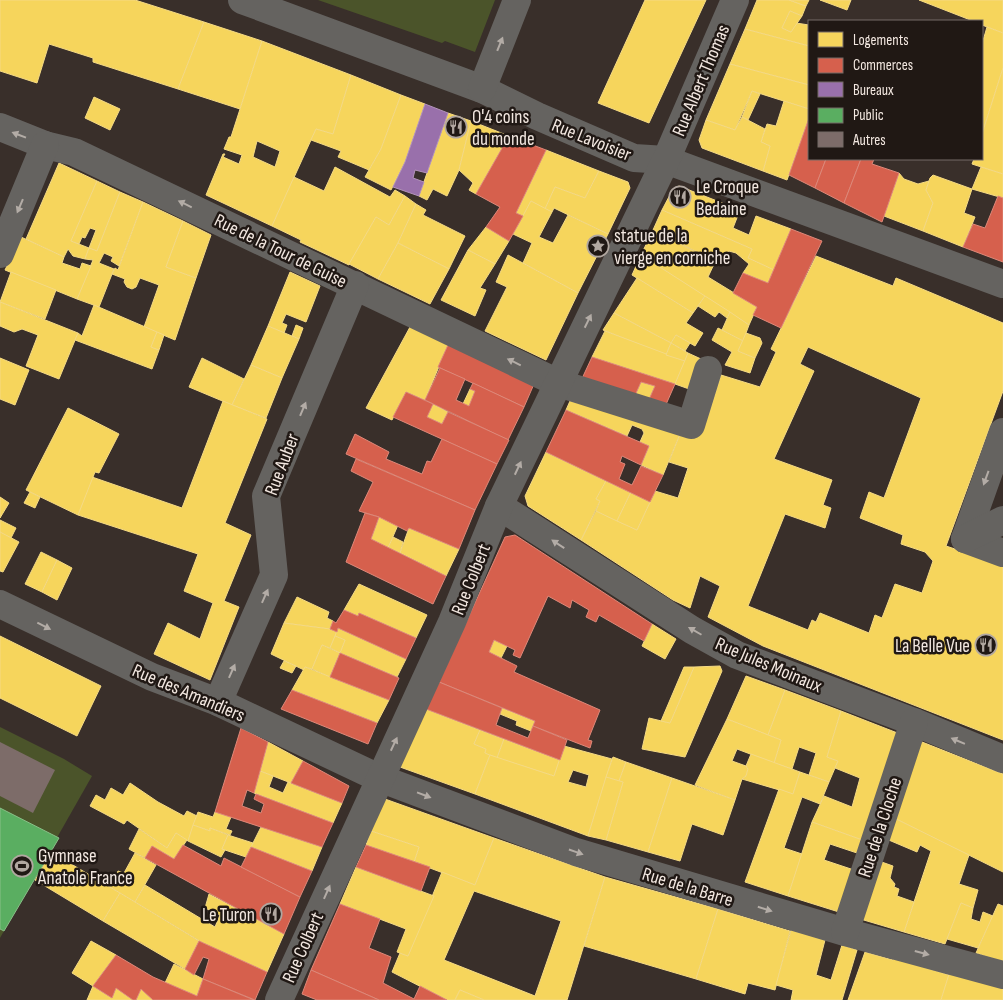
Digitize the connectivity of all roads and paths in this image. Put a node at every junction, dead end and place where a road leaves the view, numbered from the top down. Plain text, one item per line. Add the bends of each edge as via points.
1 (242, 0) edge
2 (517, 0) edge
3 (735, 0) edge
4 (482, 89) junction
5 (0, 127) edge
6 (45, 145) junction
7 (666, 160) junction
8 (0, 254) edge
9 (1003, 284) edge
10 (355, 286) junction
11 (708, 370) dead end
12 (558, 383) junction
13 (1003, 432) edge
14 (499, 506) junction
15 (1003, 520) edge
16 (965, 539) junction
17 (1003, 552) edge
18 (0, 604) edge
19 (218, 702) junction
20 (914, 722) junction
21 (1003, 759) edge
22 (378, 778) junction
23 (845, 932) junction
24 (1003, 975) edge
25 (279, 1000) edge

1 - 4 street, Rue Lavoisier
4 -> 2 street
3 - 7 street, Rue Albert Thomas
4 - 7 street, Rue Lavoisier via 634,158
6 -> 5 street, Rue de la Tour de Guise
6 -> 8 street
10 -> 6 street, Rue de la Tour de Guise via 74,152
7 - 9 street, Rue Lavoisier
12 -> 7 street, Rue Colbert
12 -> 10 street, Rue de la Tour de Guise
19 -> 10 street, Rue Auber via 274,575 266,496
11 - 12 street, Rue de la Tour de Guise via 691,425
14 -> 12 street, Rue Colbert
13 -> 16 street
20 -> 14 street, Rue Jules Moinaux via 737,655 692,630
22 -> 14 street, Rue Colbert via 452,622
15 - 16 street
16 - 17 street
18 -> 19 street, Rue des Amandiers via 152,678
19 - 22 street, Rue des Amandiers
21 -> 20 street, Rue Jules Moinaux
20 - 23 street, Rue de la Cloche
22 -> 23 street, Rue de la Barre via 576,852
25 -> 22 street, Rue Colbert
23 -> 24 street, Rue de la Barre

